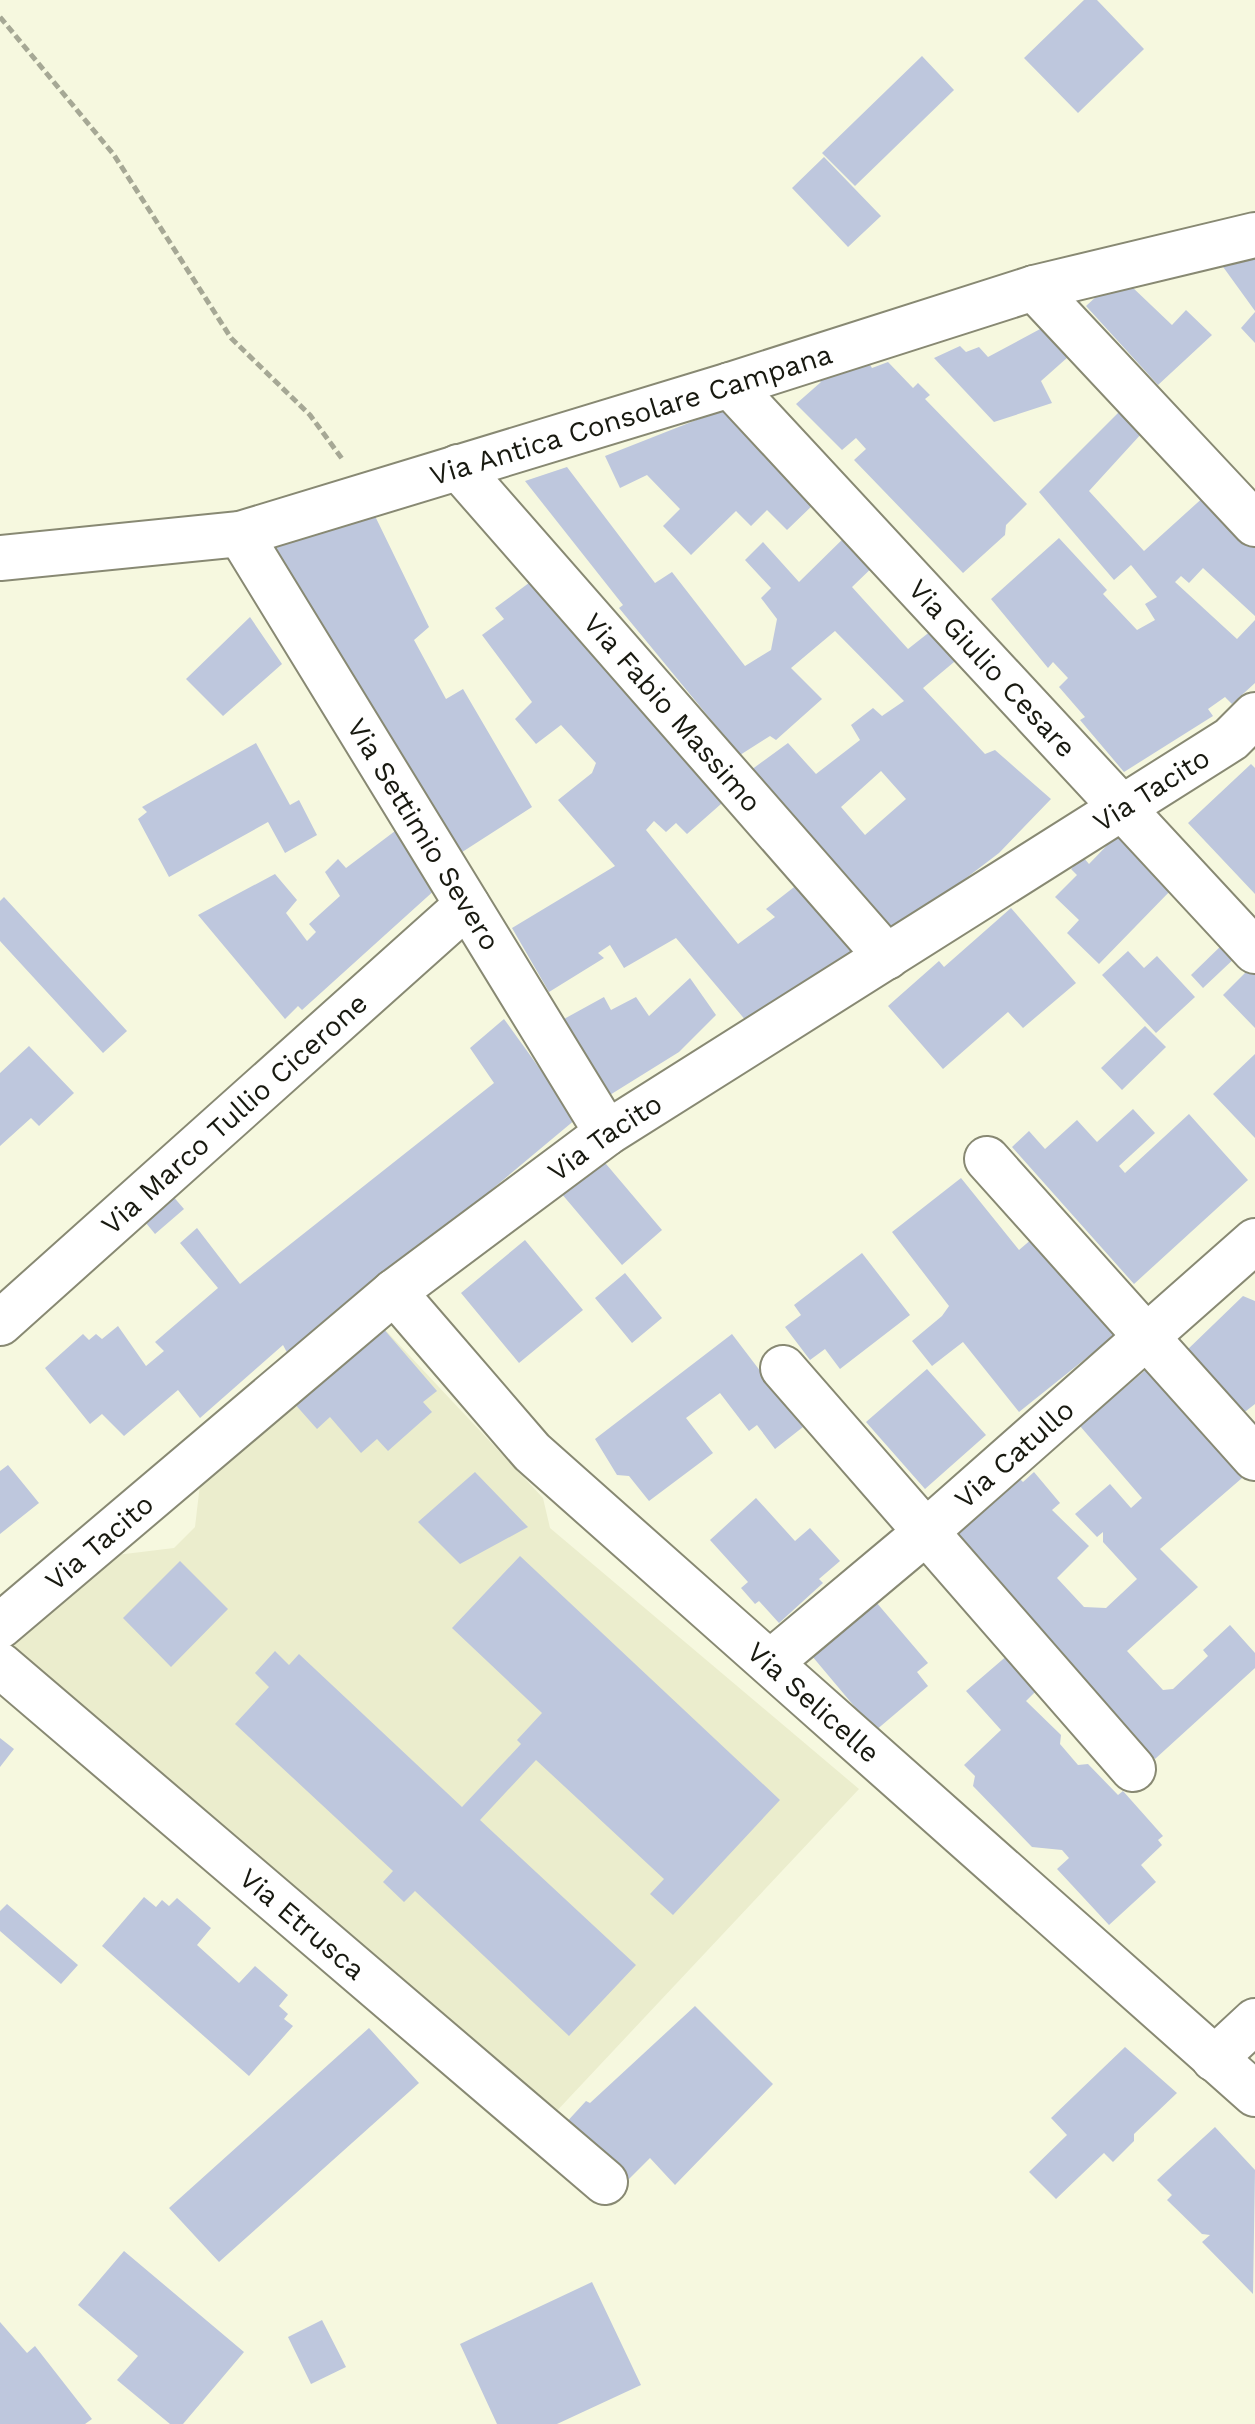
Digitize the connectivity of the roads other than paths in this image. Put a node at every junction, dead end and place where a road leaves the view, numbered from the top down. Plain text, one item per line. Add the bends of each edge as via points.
1 (1255, 235) edge
2 (1034, 288) junction
3 (730, 385) junction
4 (458, 467) junction
5 (1255, 524) edge
6 (240, 534) junction
7 (0, 558) edge
8 (1255, 715) edge
9 (1122, 807) junction
10 (467, 905) junction
11 (1255, 951) edge
12 (887, 957) junction
13 (607, 1133) junction
14 (987, 1159) dead end
15 (1255, 1241) edge
16 (394, 1292) junction
17 (0, 1323) edge
18 (1146, 1338) junction
19 (783, 1368) dead end
20 (1255, 1458) edge
21 (926, 1532) junction
22 (0, 1626) edge
23 (771, 1662) junction
24 (0, 1665) edge
25 (1133, 1769) dead end
26 (1255, 2021) edge
27 (1214, 2059) junction
28 (1255, 2094) edge
29 (605, 2182) dead end

1 - 2 street, Via Antica Consolare Campana
2 - 3 street, Via Antica Consolare Campana
2 - 5 street
3 - 4 street, Via Antica Consolare Campana
3 - 9 street, Via Giulio Cesare
4 - 6 street, Via Antica Consolare Campana
4 - 12 street, Via Fabio Massimo
6 - 7 street, Via Antica Consolare Campana
6 - 10 street, Via Settimio Severo
8 - 9 street, Via Tacito via 1231,739
9 - 11 street, Via Giulio Cesare
9 - 12 street, Via Tacito
10 - 13 street, Via Settimio Severo
10 - 17 street, Via Marco Tullio Cicerone
12 - 13 street, Via Tacito
13 - 16 street, Via Tacito
14 - 18 street
15 - 18 street, Via Catullo
16 - 22 street, Via Tacito
16 - 23 street, Via Selicelle via 532,1452
18 - 20 street
18 - 21 street, Via Catullo
19 - 21 street
21 - 23 street, Via Catullo
21 - 25 street
23 - 27 street, Via Selicelle
24 - 29 street, Via Etrusca
26 - 27 street
27 - 28 street, Via Selicelle

